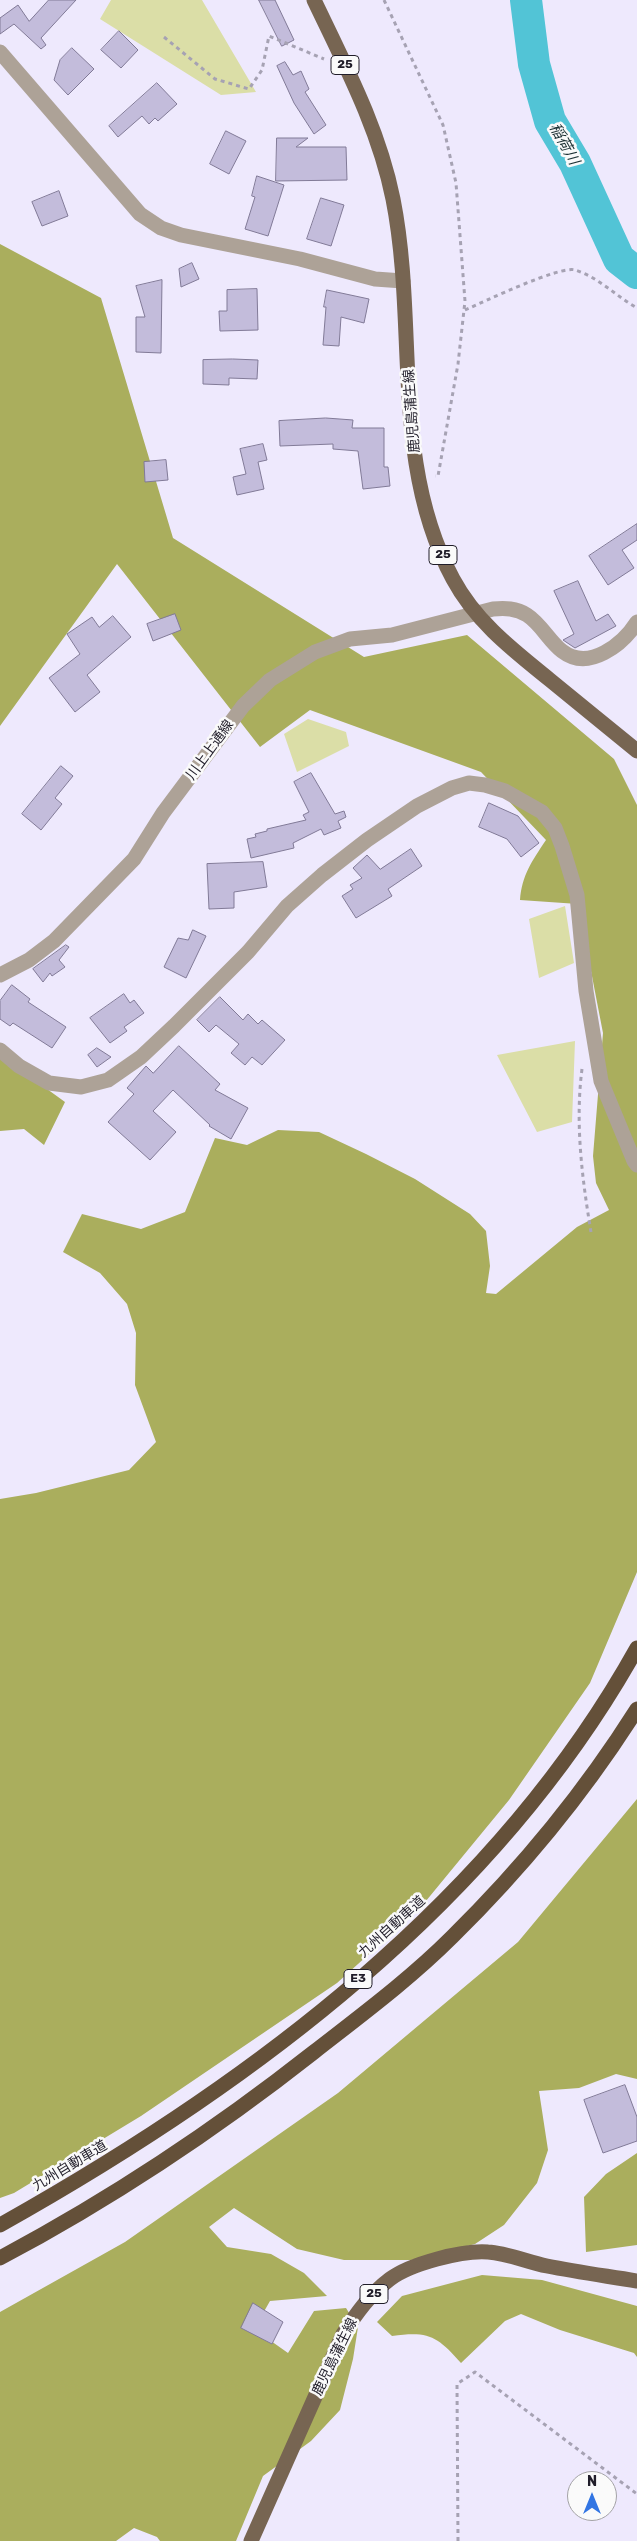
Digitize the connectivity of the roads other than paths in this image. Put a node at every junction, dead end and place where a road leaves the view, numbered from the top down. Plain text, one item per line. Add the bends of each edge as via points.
1 (314, 0) edge
2 (0, 52) edge
3 (403, 281) junction
4 (475, 612) junction
5 (637, 622) edge
6 (637, 751) edge
7 (0, 975) edge
8 (0, 1050) edge
9 (637, 1165) edge
10 (637, 1648) edge
11 (637, 1709) edge
12 (0, 2226) edge
13 (0, 2258) edge
14 (637, 2281) edge
15 (251, 2541) edge

1 - 3 main road, 鹿児島蒲生線 / 25 via 348,69 383,162 393,200
2 - 3 street via 140,214 161,228 181,236 300,259 374,280
3 - 4 main road, 鹿児島蒲生線 / 25 via 410,424 417,479 428,520 448,568
4 - 5 street, 川上上通線 via 509,608 527,615 564,652 578,658 600,656 616,646
4 - 6 main road, 鹿児島蒲生線 / 25 via 497,637
4 - 7 street, 川上上通線 via 400,633 350,639 316,652 270,680 242,706 134,859 54,941
8 - 9 street via 19,1066 49,1083 81,1087 108,1080 141,1057 168,1032 248,952 287,906 329,869 417,806 452,788 469,783 485,785 505,791 542,812 555,828 577,895 586,991 601,1081
10 - 12 highway, 九州自動車道 / E3 via 582,1739 539,1795 428,1918 252,2064 118,2156
11 - 13 highway, E3 via 608,1756 561,1818 508,1878 428,1958 334,2036 206,2134 64,2224
14 - 15 main road, 鹿児島蒲生線 / 25 via 488,2252 468,2252 444,2258 406,2270 390,2279 359,2310 343,2334

